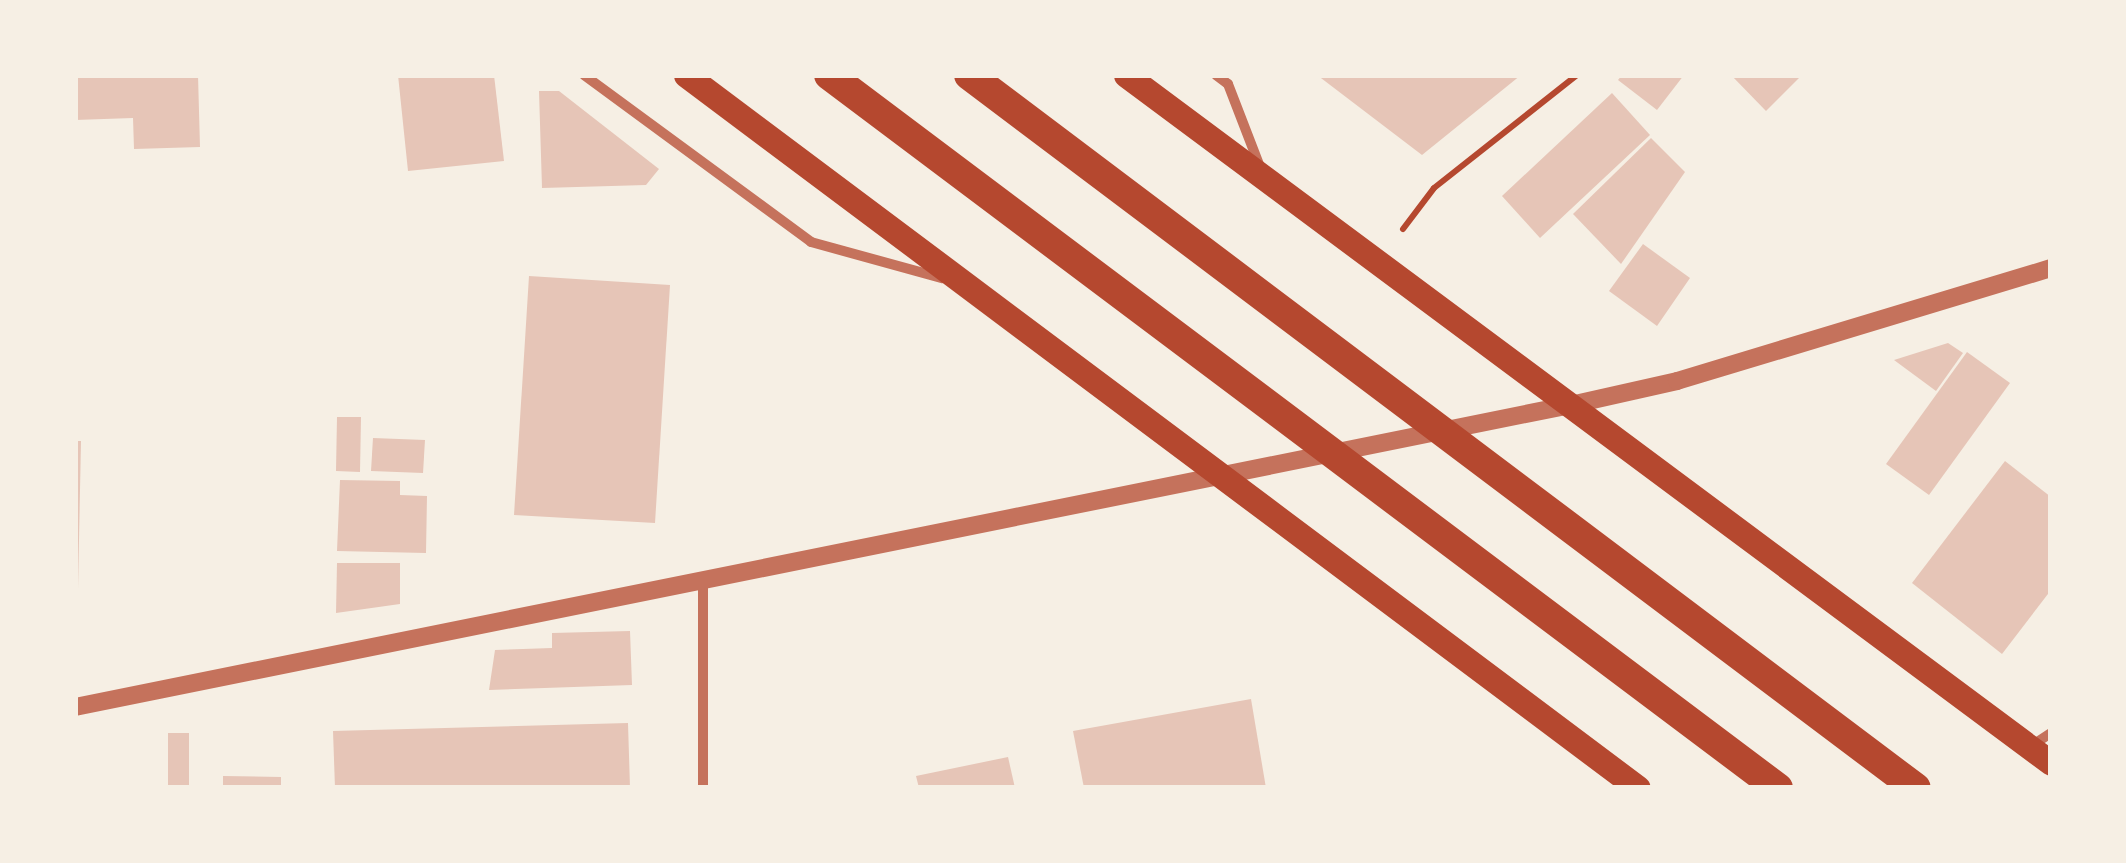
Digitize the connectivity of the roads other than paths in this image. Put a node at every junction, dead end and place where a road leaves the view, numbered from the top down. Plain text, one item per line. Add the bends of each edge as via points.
1 (584, 75) edge
2 (686, 75) edge
3 (830, 75) edge
4 (970, 75) edge
5 (1126, 75) edge
6 (1216, 75) edge
7 (1264, 178) junction
8 (2051, 268) edge
9 (972, 286) junction
10 (1575, 404) junction
11 (1223, 477) junction
12 (703, 581) junction
13 (75, 707) edge
14 (2040, 740) edge
15 (2051, 763) edge
16 (703, 788) edge
17 (1638, 788) edge
18 (1778, 788) edge
19 (1916, 788) edge

1 - 9 street via 811,242
2 - 9 main road
3 - 18 highway
4 - 19 highway
5 - 7 main road
6 - 7 street via 1228,84
7 - 10 main road
8 - 10 street via 1678,381
9 - 11 main road
10 - 11 street
10 - 14 main road
11 - 12 street
11 - 17 main road
12 - 13 street
12 - 16 street
14 - 15 main road

